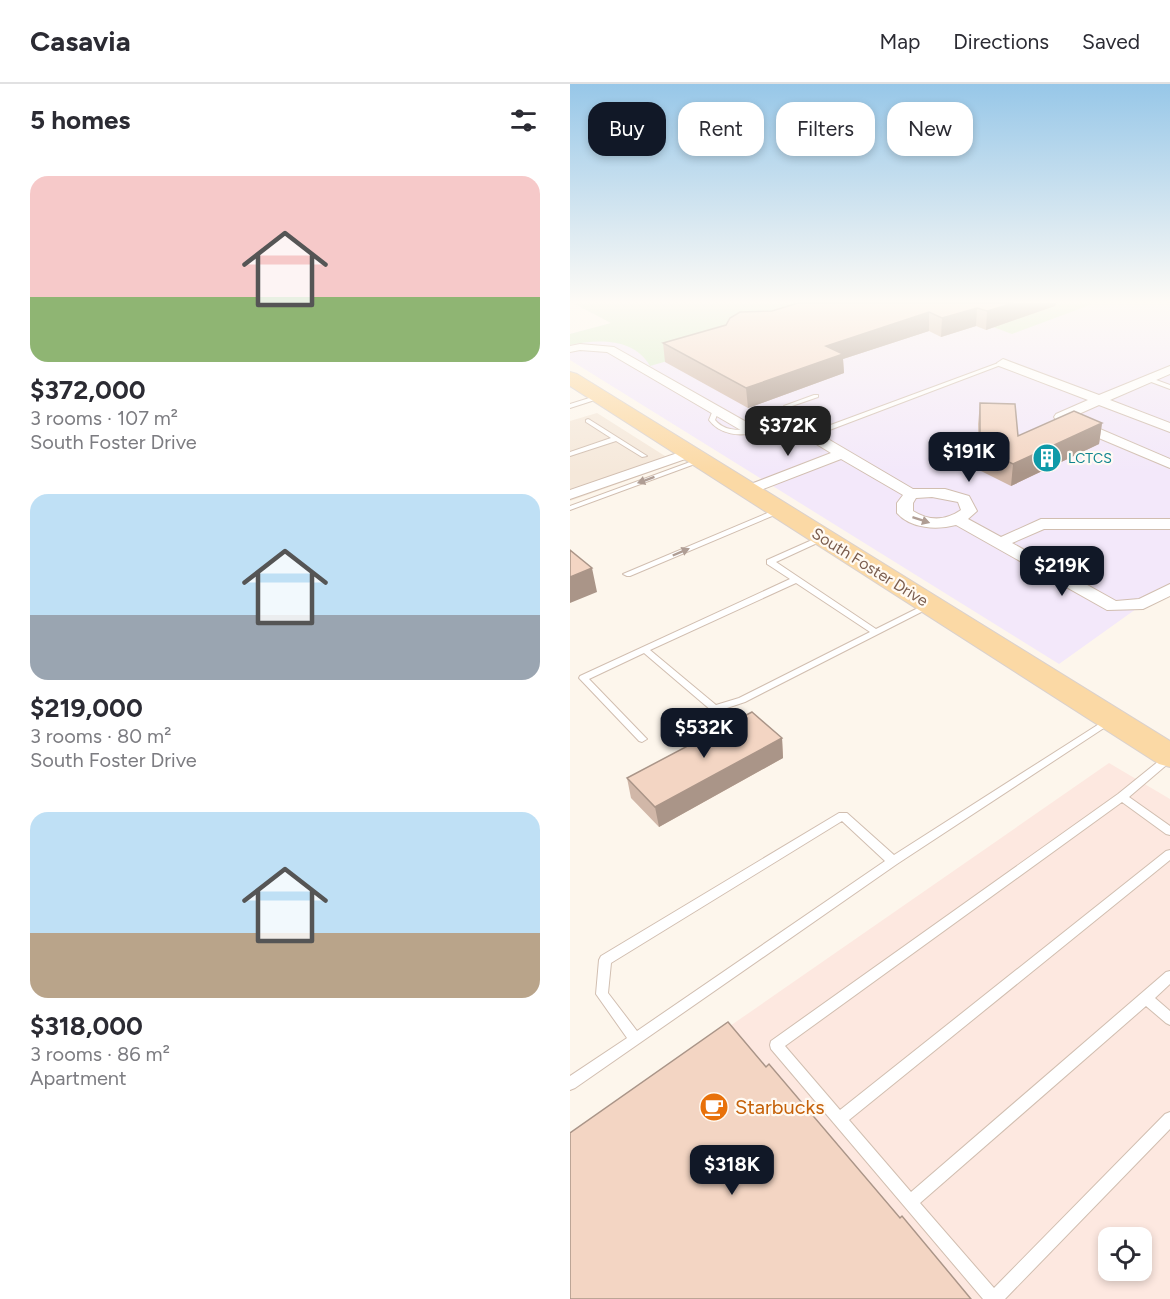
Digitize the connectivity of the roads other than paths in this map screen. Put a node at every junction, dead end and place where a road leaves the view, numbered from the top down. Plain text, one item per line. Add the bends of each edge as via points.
1 (629, 360) edge
2 (1003, 363) joint
3 (1170, 370) edge
4 (1148, 379) junction
5 (571, 380) edge
6 (1170, 387) edge
7 (816, 396) dead end
8 (599, 397) junction
9 (1099, 400) junction
10 (570, 406) edge
11 (588, 421) dead end
12 (1170, 428) edge
13 (828, 429) junction
14 (811, 435) junction
15 (616, 439) junction
16 (570, 454) edge
17 (841, 454) junction
18 (644, 456) dead end
19 (695, 457) junction
20 (1170, 464) edge
21 (570, 480) edge
22 (748, 490) junction
23 (577, 492) edge
24 (911, 494) junction
25 (570, 508) edge
26 (781, 511) junction
27 (959, 520) junction
28 (1170, 524) edge
29 (824, 538) junction
30 (1000, 543) junction
31 (627, 574) dead end
32 (797, 579) junction
33 (1170, 589) edge
34 (931, 605) junction
35 (875, 632) junction
36 (644, 649) junction
37 (1111, 719) junction
38 (642, 739) dead end
39 (1170, 756) edge
40 (1122, 797) junction
41 (1170, 831) edge
42 (1170, 854) edge
43 (893, 861) junction
44 (1170, 976) edge
45 (1146, 998) junction
46 (1170, 1019) edge
47 (635, 1039) junction
48 (570, 1083) edge
49 (839, 1119) junction
50 (1170, 1119) edge
51 (910, 1202) junction
52 (993, 1299) edge

1 - 14 street via 761,436
2 - 9 street
2 - 13 lane
3 - 4 street
4 - 6 lane
4 - 9 street
5 - 8 main road, South Foster Drive
7 - 13 lane via 787,406
8 - 10 lane
8 - 19 main road, South Foster Drive
9 - 12 street
9 - 20 street via 1061,417
11 - 15 lane
13 - 14 lane
14 - 17 street
15 - 16 lane
15 - 18 lane
17 - 22 street
17 - 24 street
19 - 22 main road, South Foster Drive
19 - 23 street
19 -> 25 lane
21 - 23 street
22 - 26 main road, South Foster Drive
24 -> 27 street via 905,503 905,513 918,521 938,524
24 - 27 street via 949,492 964,499 969,511
26 - 29 main road, South Foster Drive
31 -> 26 lane
27 - 30 street
28 - 30 street via 1041,524
29 - 32 lane via 770,562
29 - 34 main road, South Foster Drive
30 - 33 street via 1113,606 1143,604
32 - 35 lane
32 - 36 lane
34 - 35 lane
34 - 37 main road, South Foster Drive
35 - 36 lane via 742,700 715,709
36 - 38 lane via 583,678
37 - 39 main road, South Foster Drive
37 - 43 lane
39 - 40 lane
40 - 41 lane
40 - 49 lane via 776,1045
42 - 49 lane
43 - 47 lane
43 - 47 lane via 843,816 605,960 602,994
44 - 45 lane
45 - 46 lane
45 - 51 lane
47 - 48 lane
49 - 51 lane
50 - 52 lane
51 - 52 lane

